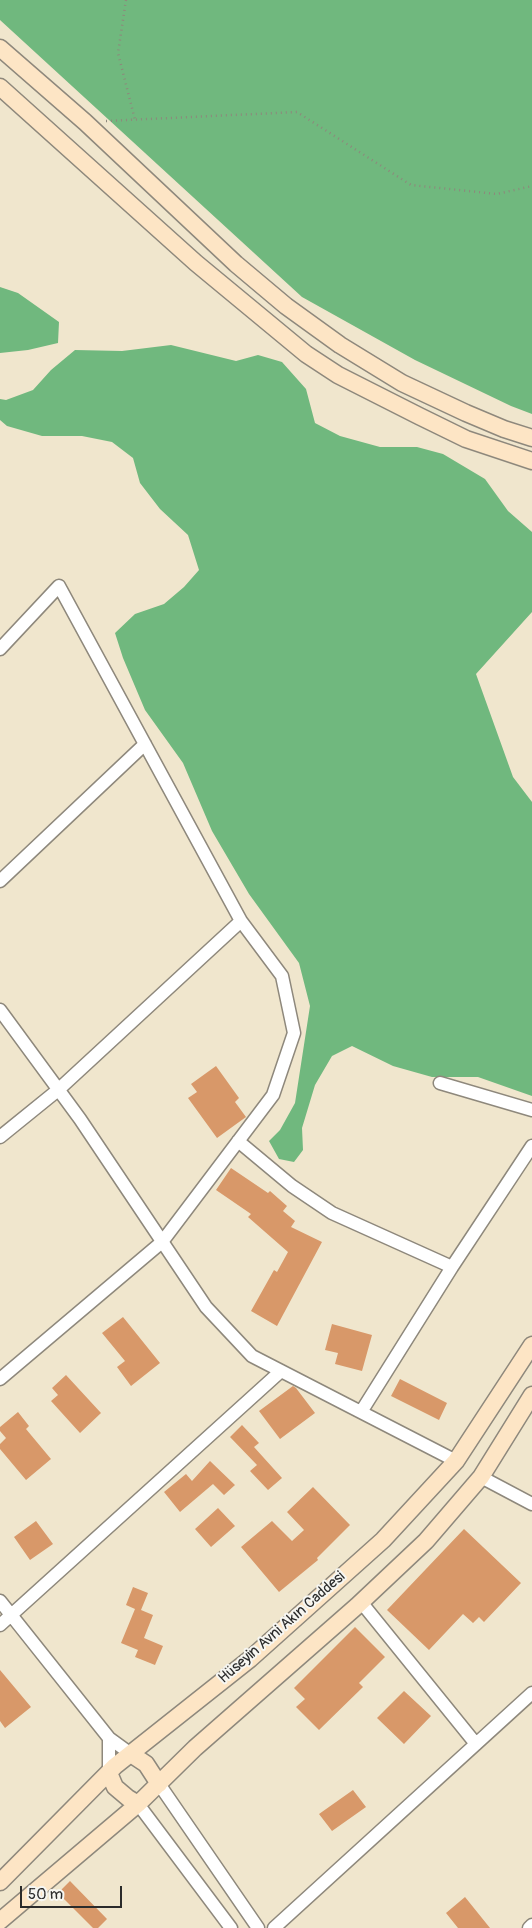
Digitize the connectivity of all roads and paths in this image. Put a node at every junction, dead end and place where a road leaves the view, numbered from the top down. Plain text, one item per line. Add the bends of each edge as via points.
1 (126, 0) edge
2 (0, 48) edge
3 (0, 87) edge
4 (134, 120) junction
5 (85, 122) junction
6 (532, 186) edge
7 (532, 438) edge
8 (532, 461) edge
9 (0, 650) edge
10 (145, 744) junction
11 (0, 881) edge
12 (241, 921) junction
13 (0, 1010) edge
14 (440, 1083) dead end
15 (58, 1090) junction
16 (532, 1110) edge
17 (0, 1137) edge
18 (238, 1141) junction
19 (532, 1146) edge
20 (162, 1242) junction
21 (452, 1267) junction
22 (532, 1345) edge
23 (281, 1371) junction
24 (0, 1379) edge
25 (532, 1395) edge
26 (361, 1412) junction
27 (456, 1461) junction
28 (481, 1478) junction
29 (532, 1504) edge
30 (0, 1601) edge
31 (361, 1602) junction
32 (10, 1616) junction
33 (0, 1625) edge
34 (532, 1692) edge
35 (108, 1738) junction
36 (476, 1744) junction
37 (131, 1754) junction
38 (109, 1773) junction
39 (159, 1784) junction
40 (138, 1804) junction
41 (0, 1882) edge
42 (0, 1921) edge
43 (532, 1925) edge
44 (231, 1928) edge
45 (258, 1928) edge
46 (274, 1928) edge
47 (529, 1928) edge

1 - 4 path via 118,53
2 - 5 main road
3 - 8 main road via 196,263 306,354 338,375 466,439
4 - 5 path
4 - 6 path via 297,112 410,185 497,194
5 - 7 main road via 260,285 340,345 435,400
9 - 10 street via 59,586
10 - 11 street
10 - 12 street
12 - 15 street
12 - 18 street via 282,976 294,1033 273,1095
13 - 15 street
14 - 16 street
15 - 17 street
15 - 20 street
18 - 20 street
18 - 21 street via 292,1186 332,1212
19 - 21 street
20 - 23 street via 206,1307 252,1356
20 - 24 street
21 - 26 street
22 - 27 main road, Hüseyin Avni Akın Caddesi
23 - 26 street
23 - 32 street
25 - 28 main road
26 - 27 street
27 - 37 main road, Hüseyin Avni Akın Caddesi via 383,1540 250,1659
28 - 29 street
28 - 31 main road via 426,1541
30 - 32 street
31 - 36 street
31 - 39 main road via 195,1748
32 - 33 street
32 - 35 street
34 - 36 street
35 - 37 street
35 - 38 street
36 - 46 street
37 - 38 main road, Hüseyin Avni Akın Caddesi
37 - 39 main road via 146,1764
38 - 40 main road via 116,1786
38 - 41 main road, Hüseyin Avni Akın Caddesi
39 - 40 main road
39 - 45 street
40 - 42 main road
40 - 44 street
43 - 47 street

